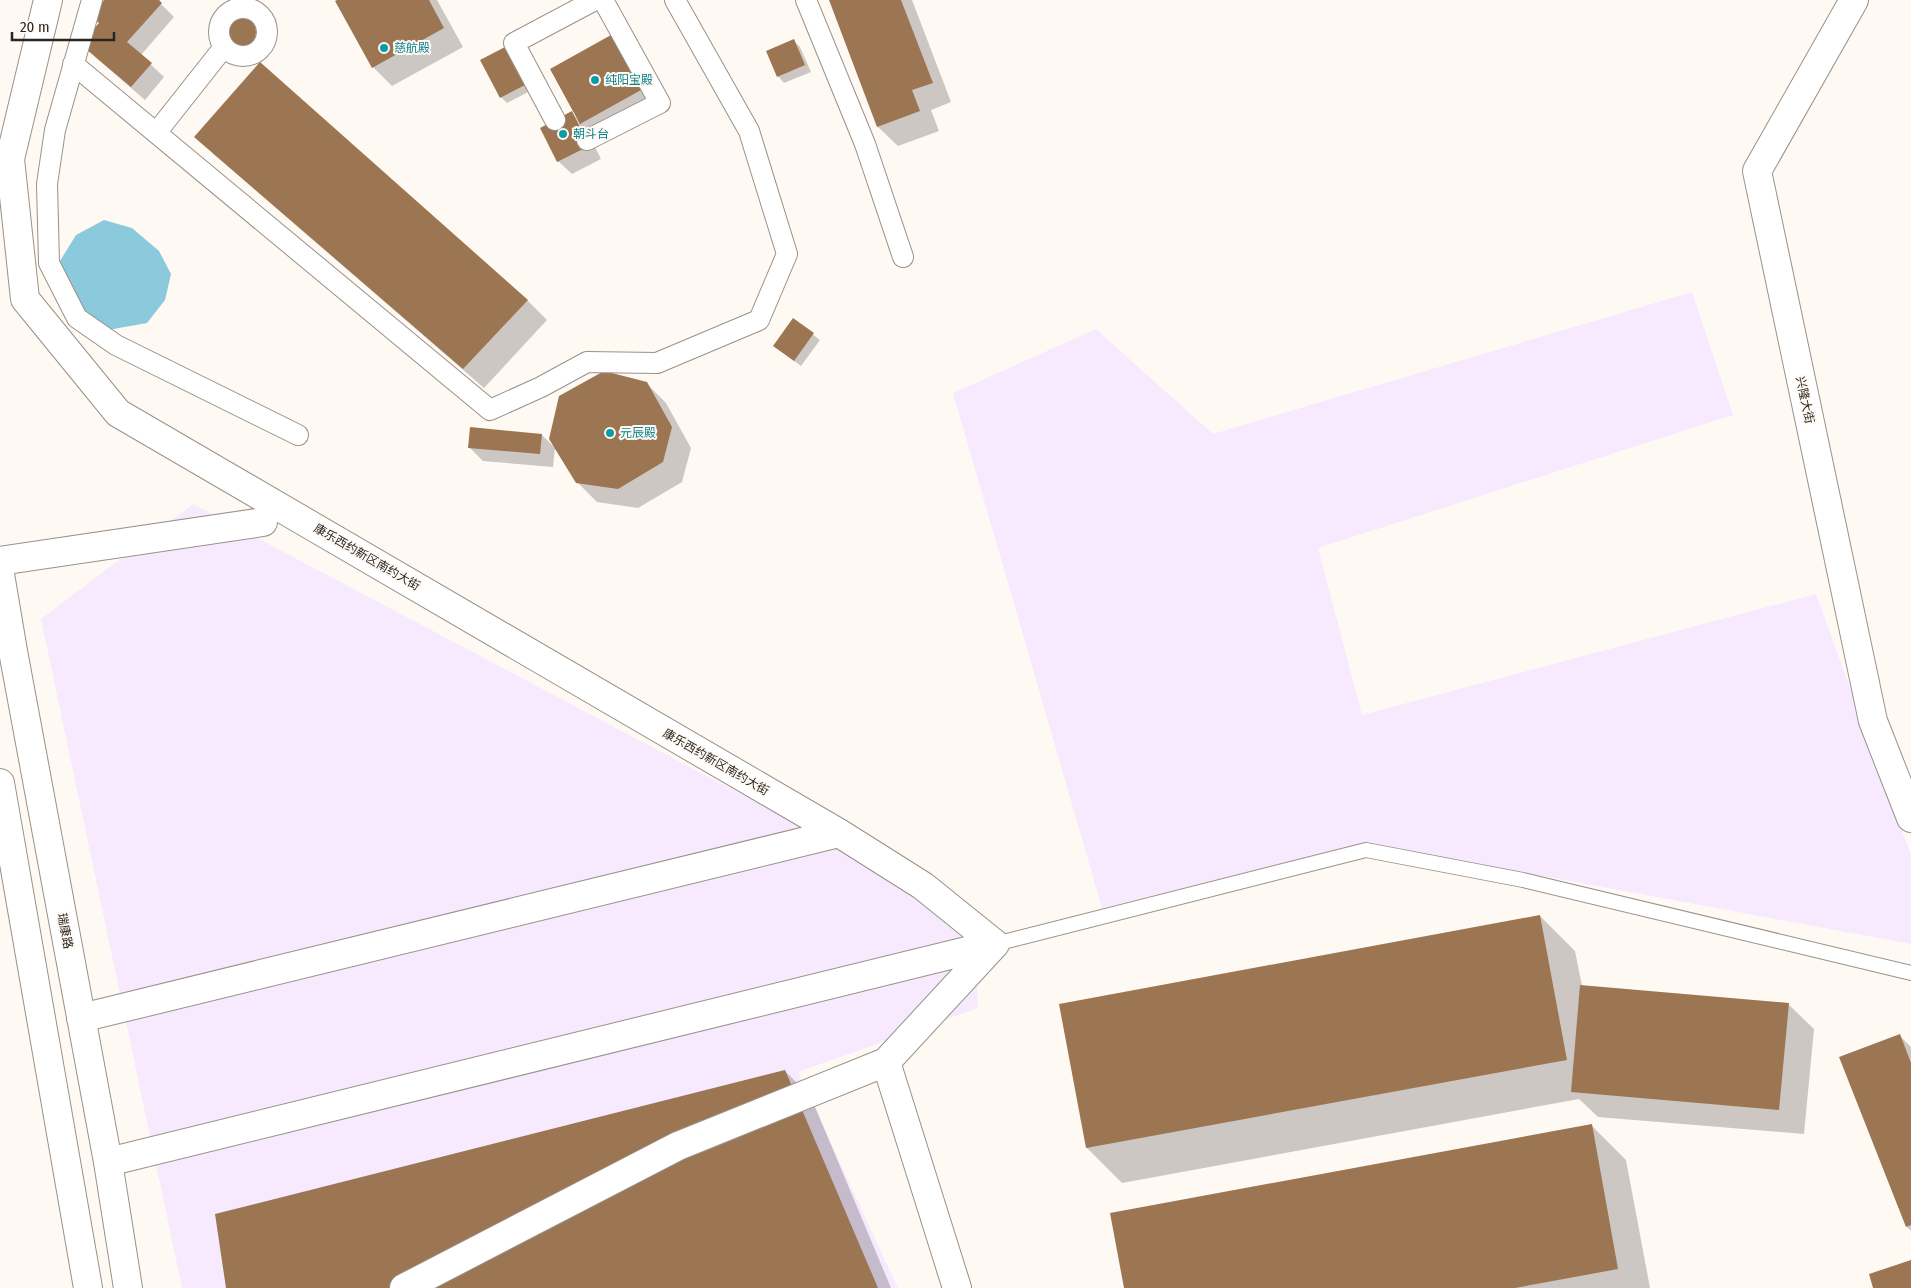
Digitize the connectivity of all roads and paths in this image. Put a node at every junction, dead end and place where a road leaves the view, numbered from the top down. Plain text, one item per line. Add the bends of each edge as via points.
1 (48, 0) edge
2 (92, 0) edge
3 (595, 0) edge
4 (603, 0) edge
5 (675, 0) edge
6 (806, 0) edge
7 (1854, 0) edge
8 (234, 4) edge
9 (224, 47) junction
10 (73, 64) junction
11 (555, 120) dead end
12 (156, 133) junction
13 (587, 140) dead end
14 (904, 257) dead end
15 (298, 435) dead end
16 (263, 522) dead end
17 (0, 561) edge
18 (0, 574) edge
19 (0, 783) edge
20 (1911, 818) edge
21 (839, 834) junction
22 (995, 944) junction
23 (1911, 974) edge
24 (82, 1018) junction
25 (886, 1062) junction
26 (108, 1162) junction
27 (88, 1288) edge
28 (128, 1288) edge
29 (404, 1288) edge
30 (957, 1288) edge

1 - 21 street, 康乐西约新区南约大街 via 10,159 25,299 118,413
2 - 10 street
3 - 11 street via 514,43
4 - 13 street via 660,103
5 - 12 street via 749,131 788,254 759,320 657,363 587,362 490,410
6 - 14 street via 865,144
7 - 20 street, 兴隆大街 via 1756,171 1873,721
8 - 9 street via 220,24
8 - 9 street via 259,15 264,21 267,36 259,50 245,56
9 - 12 street
10 - 12 street
10 - 15 street via 46,184 49,263 78,318 116,345
16 - 17 street
18 - 24 street, 瑞康路
19 - 27 street
21 - 22 street, 康乐西约新区南约大街 via 923,886
21 - 24 street
22 - 23 lane via 1366,850 1523,880
22 - 25 street
22 - 26 street
24 - 26 street, 瑞康路
25 - 29 street via 678,1146
25 - 30 street
26 - 28 street, 瑞康路

